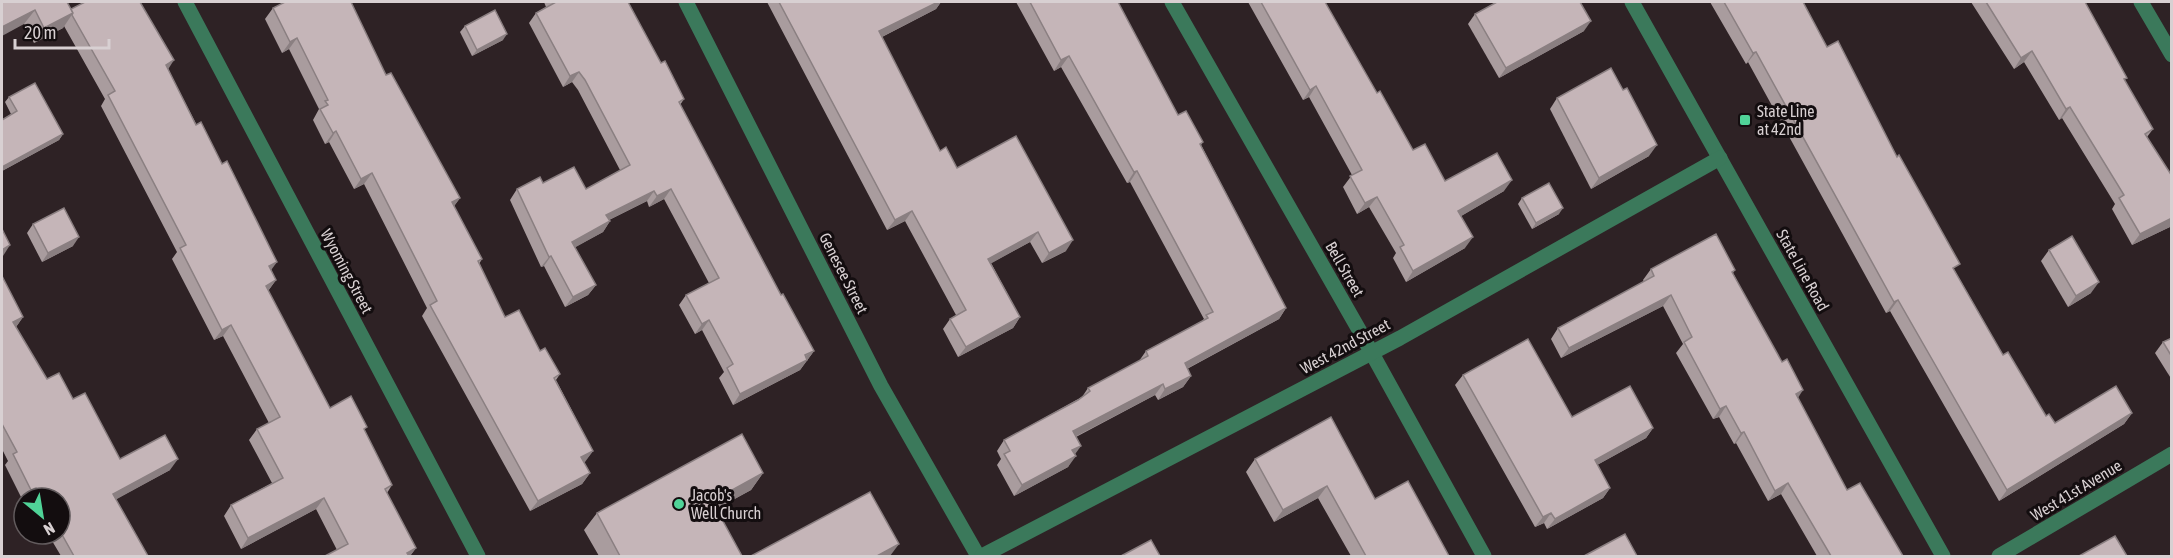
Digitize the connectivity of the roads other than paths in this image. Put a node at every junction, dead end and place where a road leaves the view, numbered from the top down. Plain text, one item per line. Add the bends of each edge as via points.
1 (185, 2) edge
2 (686, 2) edge
3 (1172, 2) edge
4 (1632, 2) edge
5 (2141, 2) edge
6 (2172, 55) edge
7 (1720, 158) junction
8 (1371, 353) junction
9 (2172, 454) edge
10 (478, 556) edge
11 (978, 556) edge
12 (982, 556) edge
13 (1484, 556) edge
14 (1943, 556) edge
15 (1999, 556) edge

1 - 10 street, Wyoming Street
2 - 11 street, Genesee Street via 881,386
3 - 8 street, Bell Street
4 - 7 street, State Line Road
5 - 6 street
7 - 8 street, West 42nd Street
7 - 14 street, State Line Road
8 - 12 street, West 42nd Street
8 - 13 street, Bell Street
9 - 15 street, West 41st Avenue

